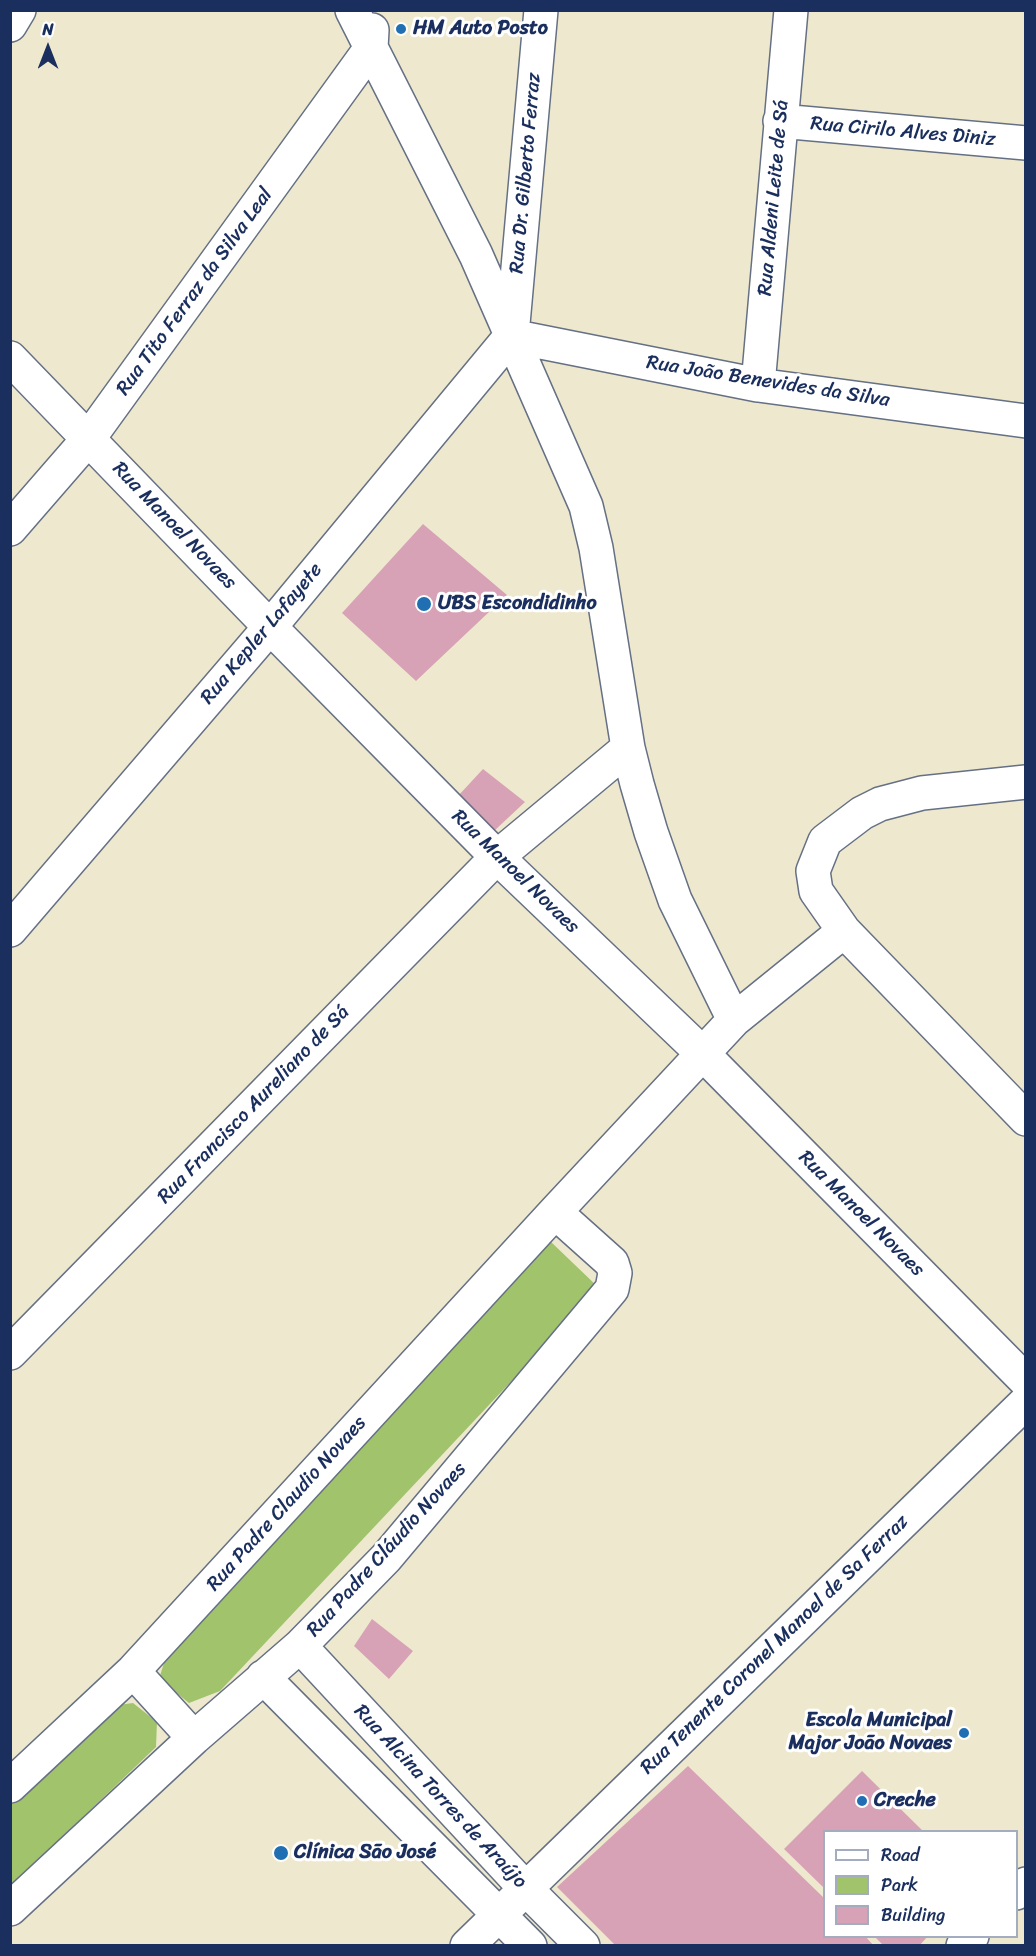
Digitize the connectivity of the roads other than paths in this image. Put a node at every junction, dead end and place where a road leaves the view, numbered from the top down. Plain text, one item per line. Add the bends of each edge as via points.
1 (19, 10) edge
2 (352, 10) edge
3 (374, 10) edge
4 (541, 10) edge
5 (791, 10) edge
6 (10, 25) edge
7 (371, 48) junction
8 (780, 121) junction
9 (1026, 143) edge
10 (511, 336) junction
11 (10, 358) edge
12 (758, 385) junction
13 (1026, 421) edge
14 (89, 438) junction
15 (10, 529) edge
16 (270, 627) junction
17 (628, 748) junction
18 (1026, 782) edge
19 (497, 857) junction
20 (10, 930) edge
21 (844, 931) junction
22 (734, 1020) junction
23 (702, 1053) junction
24 (1026, 1119) edge
25 (555, 1212) junction
26 (10, 1353) edge
27 (1026, 1381) edge
28 (1026, 1402) edge
29 (300, 1646) junction
30 (134, 1671) junction
31 (263, 1677) junction
32 (194, 1738) junction
33 (10, 1786) edge
34 (525, 1888) junction
35 (10, 1910) edge
36 (497, 1914) junction
37 (467, 1946) edge
38 (530, 1946) edge
39 (583, 1946) edge

1 - 6 street
2 - 7 street
3 - 7 street
4 - 10 street, Rua Dr. Gilberto Ferraz
5 - 8 street, Rua Aldeni Leite de Sá
7 - 10 street via 476,255
7 - 14 street, Rua Tito Ferraz da Silva Leal
8 - 9 street, Rua Cirilo Alves Diniz
8 - 12 street, Rua Aldeni Leite de Sá
10 - 12 street, Rua João Benevides da Silva
10 - 16 street, Rua Kepler Lafayete
10 - 17 street via 586,506
11 - 14 street, Rua Manoel Novaes
12 - 13 street, Rua João Benevides da Silva
14 - 15 street, Rua Tito Ferraz da Silva Leal
14 - 16 street, Rua Manoel Novaes
16 - 19 street, Rua Manoel Novaes
16 - 20 street, Rua Kepler Lafayete
17 - 19 street, Rua Francisco Aureliano de Sá
17 - 22 street via 675,900
18 - 21 street via 922,793 880,804 825,841 815,861 813,882
19 - 23 street, Rua Manoel Novaes
19 - 26 street, Rua Francisco Aureliano de Sá
21 - 22 street, Rua Padre Claudio Novaes
21 - 24 street
22 - 23 street, Rua Padre Claudio Novaes
23 - 25 street, Rua Padre Claudio Novaes
23 - 27 street, Rua Manoel Novaes
25 - 29 street, Rua Padre Cláudio Novaes via 612,1263 612,1289 386,1558
25 - 30 street, Rua Padre Claudio Novaes
28 - 34 street, Rua Tenente Coronel Manoel de Sa Ferraz
29 - 31 street, Rua Padre Cláudio Novaes
29 - 34 street, Rua Alcina Torres de Araújo
30 - 32 street
30 - 33 street, Rua Padre Claudio Novaes
31 - 32 street, Rua Padre Cláudio Novaes
31 - 36 street, Rua Alcina Torres de Araújo
32 - 35 street, Rua Padre Cláudio Novaes
34 - 36 street, Rua Tenente Coronel Manoel de Sa Ferraz
34 - 39 street, Rua Alcina Torres de Araújo
36 - 37 street, Rua Tenente Coronel Manoel de Sa Ferraz
36 - 38 street, Rua Alcina Torres de Araújo

